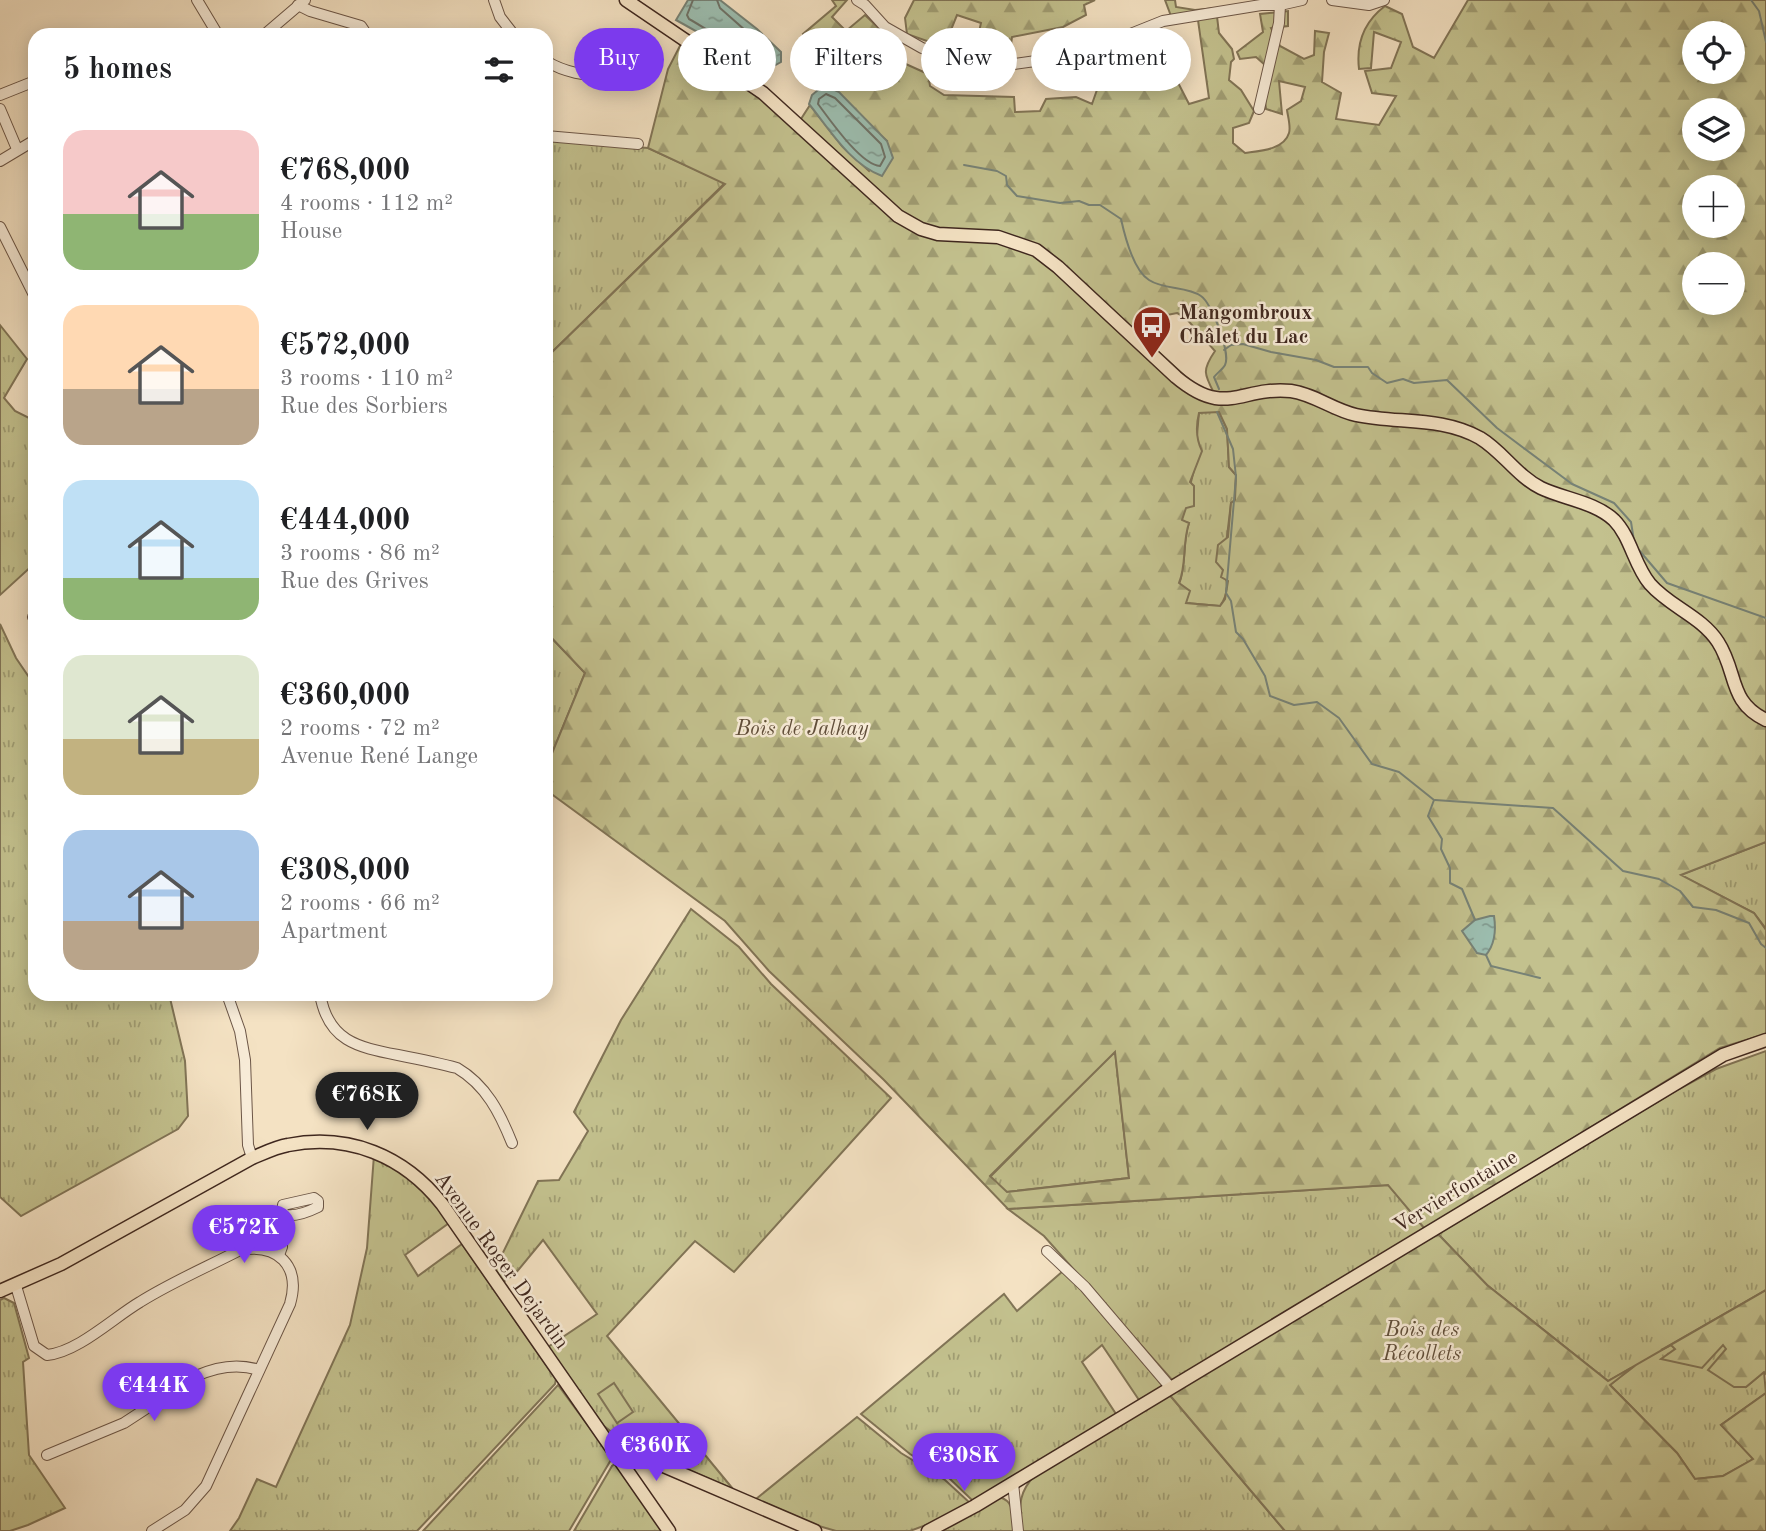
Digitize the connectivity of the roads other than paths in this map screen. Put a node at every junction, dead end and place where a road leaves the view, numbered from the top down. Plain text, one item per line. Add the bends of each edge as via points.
1 (197, 0) edge
2 (494, 0) edge
3 (626, 0) edge
4 (857, 0) edge
5 (1302, 0) edge
6 (1332, 0) edge
7 (1384, 0) edge
8 (301, 2) edge
9 (1260, 3) edge
10 (1280, 5) junction
11 (214, 28) edge
12 (272, 28) edge
13 (363, 28) edge
14 (509, 28) edge
15 (553, 65) edge
16 (574, 74) edge
17 (28, 84) edge
18 (0, 95) edge
19 (1259, 108) dead end
20 (0, 109) edge
21 (553, 137) edge
22 (28, 144) edge
23 (638, 144) dead end
24 (18, 149) junction
25 (0, 162) edge
26 (0, 227) edge
27 (28, 284) edge
28 (1766, 720) edge
29 (229, 1001) edge
30 (322, 1001) edge
31 (1766, 1040) edge
32 (512, 1143) dead end
33 (252, 1158) junction
34 (282, 1214) dead end
35 (1047, 1251) dead end
36 (279, 1255) junction
37 (16, 1286) junction
38 (0, 1291) edge
39 (259, 1370) junction
40 (1171, 1388) junction
41 (615, 1454) junction
42 (47, 1455) dead end
43 (1013, 1483) junction
44 (152, 1531) edge
45 (669, 1531) edge
46 (815, 1531) edge
47 (928, 1531) edge
48 (1018, 1531) edge

1 - 11 street
2 - 14 street
3 - 28 main road via 763,93 898,216 938,234 1011,240 1046,257 1200,394 1225,400 1296,392 1354,414 1440,423 1482,440 1535,485 1602,511 1625,537 1649,583 1713,636 1725,655 1739,698
4 - 9 street via 885,27 922,48 1000,66 1078,55 1163,21
5 - 10 street
6 - 7 street via 1368,5
8 - 12 street
8 - 13 street via 310,11
9 - 10 street
10 - 19 street
15 - 16 street
17 - 18 street
20 - 24 street
21 - 23 street
22 - 24 street
24 - 25 street
26 - 27 street
29 - 33 street via 245,1059
30 - 32 street via 333,1028 360,1047 469,1074 499,1112
31 - 40 main road, Vervierfontaine via 1723,1055
33 - 37 main road, Avenue Roger Dejardin
33 - 41 main road, Avenue Roger Dejardin via 285,1145 336,1141 376,1152 414,1175 442,1204
34 - 36 street
35 - 40 street via 1086,1287
36 - 37 street via 255,1247 240,1250 140,1301 56,1354 34,1346
36 - 39 street via 290,1271 293,1293
37 - 38 main road, Avenue Roger Dejardin
39 - 42 street via 246,1366 208,1371 124,1423
39 - 44 street via 201,1494
40 - 43 main road, Vervierfontaine
41 - 45 main road, Avenue Roger Dejardin
41 - 46 main road via 638,1455
43 - 47 main road, Vervierfontaine
43 - 48 street

